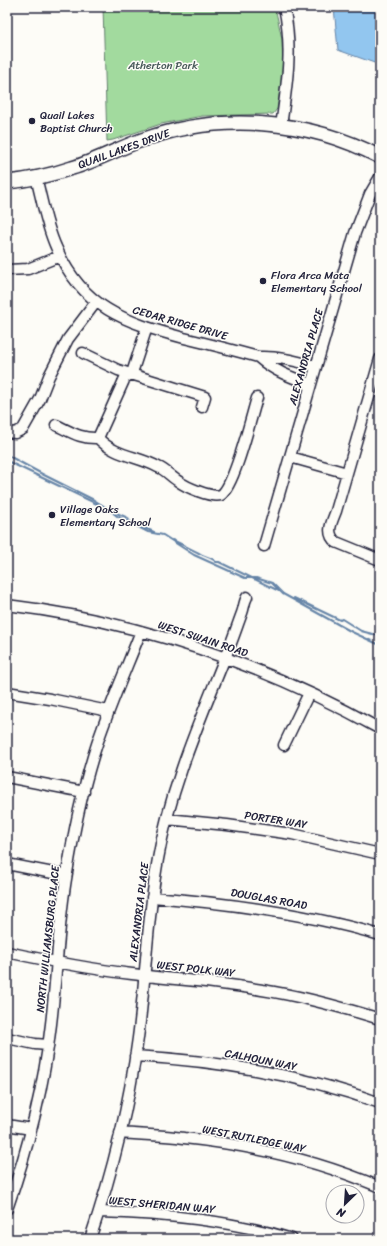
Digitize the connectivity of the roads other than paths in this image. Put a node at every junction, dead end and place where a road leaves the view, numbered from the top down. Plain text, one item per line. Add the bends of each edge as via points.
1 (284, 7) edge
2 (281, 126) junction
3 (380, 157) edge
4 (36, 177) junction
5 (380, 177) edge
6 (7, 182) edge
7 (60, 256) junction
8 (7, 270) edge
9 (96, 302) junction
10 (146, 327) junction
11 (83, 353) dead end
12 (258, 357) junction
13 (380, 359) edge
14 (315, 366) junction
15 (132, 373) junction
16 (310, 384) junction
17 (257, 398) dead end
18 (202, 407) dead end
19 (56, 425) dead end
20 (7, 432) edge
21 (98, 438) junction
22 (290, 457) junction
23 (347, 473) junction
24 (264, 546) dead end
25 (380, 560) edge
26 (247, 597) dead end
27 (7, 605) edge
28 (141, 631) junction
29 (225, 658) junction
30 (7, 692) edge
31 (309, 693) junction
32 (108, 711) junction
33 (380, 729) edge
34 (284, 745) dead end
35 (7, 777) edge
36 (84, 792) junction
37 (167, 819) junction
38 (380, 854) edge
39 (7, 864) edge
40 (66, 874) junction
41 (152, 897) junction
42 (380, 935) edge
43 (7, 952) edge
44 (57, 962) junction
45 (144, 976) junction
46 (380, 1019) edge
47 (7, 1038) edge
48 (48, 1046) junction
49 (135, 1056) junction
50 (380, 1103) edge
51 (7, 1125) edge
52 (31, 1129) junction
53 (120, 1134) junction
54 (380, 1187) edge
55 (7, 1209) edge
56 (99, 1212) junction
57 (90, 1239) edge
58 (292, 1239) edge

1 - 2 street via 289,45 289,71
2 - 3 main road, QUAIL LAKES DRIVE via 331,136
2 - 4 main road, QUAIL LAKES DRIVE via 226,123 168,131 72,168
4 - 6 main road, QUAIL LAKES DRIVE
4 - 7 street, CEDAR RIDGE DRIVE via 48,224
5 - 14 street, ALEXANDRIA PLACE via 370,194 355,233
7 - 8 street via 28,269
7 - 9 street, CEDAR RIDGE DRIVE via 74,280
9 - 10 street, CEDAR RIDGE DRIVE via 120,317
9 - 20 street via 68,339 23,429 15,433
10 - 12 street, CEDAR RIDGE DRIVE
10 - 15 street
11 - 15 street via 118,370
12 - 14 street, CEDAR RIDGE DRIVE via 270,356
12 - 16 street, CEDAR RIDGE DRIVE via 270,367
13 - 23 street
14 - 16 street, ALEXANDRIA PLACE
15 - 18 street via 205,397
15 - 21 street via 125,378
16 - 22 street, ALEXANDRIA PLACE
17 - 21 street via 231,481 225,493 217,496 210,496 179,482 160,467 147,461 105,446
19 - 21 street via 80,437
22 - 23 street
22 - 24 street, ALEXANDRIA PLACE
23 - 25 street via 330,536 336,542
26 - 29 street, ALEXANDRIA PLACE
27 - 28 street, WEST SWAIN ROAD via 48,610
28 - 29 street, WEST SWAIN ROAD
28 - 32 street, NORTH WILLIAMSBURG PLACE
29 - 31 street, WEST SWAIN ROAD
29 - 37 street, ALEXANDRIA PLACE via 181,769
30 - 32 street
31 - 33 street, WEST SWAIN ROAD
31 - 34 street
32 - 36 street, NORTH WILLIAMSBURG PLACE
35 - 36 street
36 - 40 street, NORTH WILLIAMSBURG PLACE
37 - 38 street, PORTER WAY via 292,834
37 - 41 street, ALEXANDRIA PLACE
39 - 40 street
40 - 44 street, NORTH WILLIAMSBURG PLACE
41 - 42 street, DOUGLAS ROAD via 232,904 280,912
41 - 45 street, ALEXANDRIA PLACE
43 - 44 street, WEST POLK WAY
44 - 45 street, WEST POLK WAY
44 - 48 street, NORTH WILLIAMSBURG PLACE
45 - 46 street, WEST POLK WAY via 264,990 345,1008
45 - 49 street, ALEXANDRIA PLACE
47 - 48 street
48 - 52 street, NORTH WILLIAMSBURG PLACE
49 - 50 street, CALHOUN WAY via 205,1062 269,1072
49 - 53 street, ALEXANDRIA PLACE
51 - 52 street
52 - 55 street, NORTH WILLIAMSBURG PLACE
53 - 54 street, WEST RUTLEDGE WAY via 185,1138 264,1151 307,1162
53 - 56 street, ALEXANDRIA PLACE
56 - 57 street, ALEXANDRIA PLACE
56 - 58 street, WEST SHERIDAN WAY via 175,1216 218,1222

